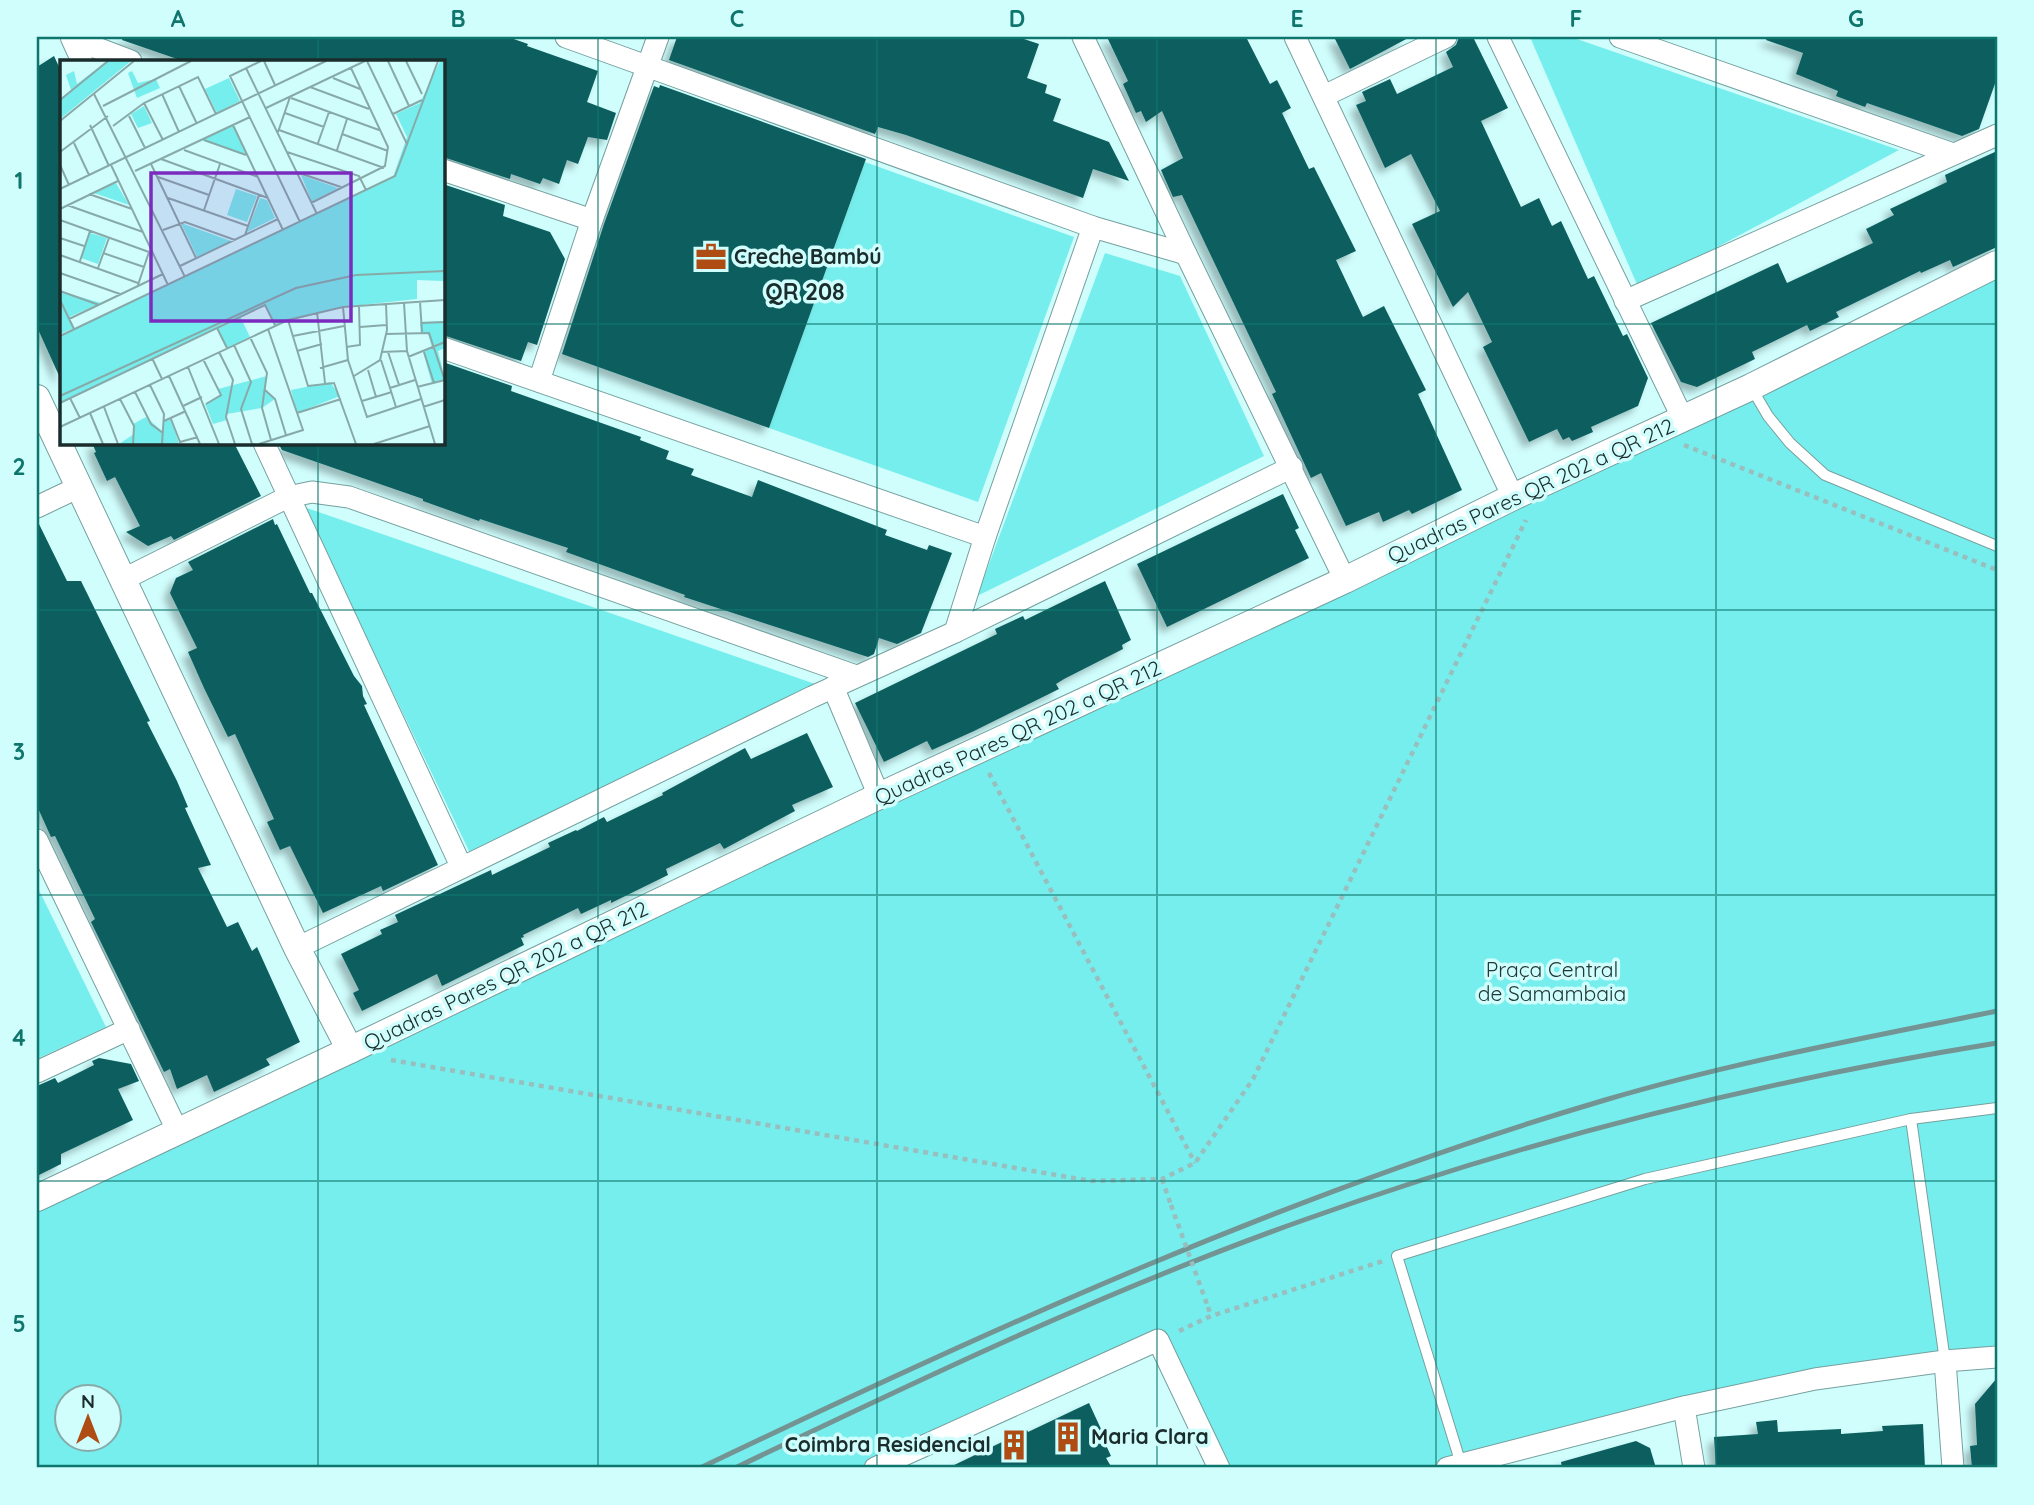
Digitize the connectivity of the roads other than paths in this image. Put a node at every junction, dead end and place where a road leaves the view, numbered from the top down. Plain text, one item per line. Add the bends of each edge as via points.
1 (71, 37) edge
2 (78, 37) edge
3 (566, 37) edge
4 (658, 37) edge
5 (1082, 37) edge
6 (1295, 37) edge
7 (1446, 37) edge
8 (1498, 37) edge
9 (1620, 37) edge
10 (82, 60) edge
11 (128, 60) edge
12 (649, 67) junction
13 (1324, 96) junction
14 (1997, 135) edge
15 (1953, 154) junction
16 (444, 170) edge
17 (592, 220) junction
18 (1093, 227) junction
19 (1186, 254) junction
20 (1997, 264) edge
21 (1625, 301) junction
22 (444, 348) edge
23 (539, 381) junction
24 (1751, 387) junction
25 (37, 398) edge
26 (1682, 431) junction
27 (264, 444) edge
28 (1292, 467) junction
29 (79, 487) junction
30 (288, 497) junction
31 (37, 507) edge
32 (1516, 507) junction
33 (985, 537) junction
34 (1997, 545) edge
35 (122, 580) junction
36 (1345, 580) junction
37 (955, 632) junction
38 (856, 676) junction
39 (833, 687) junction
40 (878, 796) junction
41 (37, 840) edge
42 (461, 866) junction
43 (297, 948) junction
44 (129, 1029) junction
45 (350, 1050) junction
46 (37, 1072) edge
47 (1997, 1108) edge
48 (1910, 1119) junction
49 (178, 1132) junction
50 (37, 1198) edge
51 (1997, 1357) edge
52 (1945, 1361) junction
53 (1684, 1407) junction
54 (1454, 1466) edge
55 (875, 1468) edge
56 (1219, 1468) edge
57 (1694, 1468) edge
58 (1953, 1468) edge

1 - 10 street
2 - 11 street
3 - 12 street
4 - 12 street
5 - 19 street
6 - 13 street
7 - 13 street
8 - 21 street
9 - 15 street
12 - 17 street
12 - 18 street
13 - 32 street
14 - 15 street
15 - 21 street
16 - 17 street
17 - 23 street
18 - 19 street
18 - 33 street
19 - 28 street
20 - 24 street, Quadras Pares QR 202 a QR 212
21 - 26 street
22 - 23 street
23 - 33 street
24 - 26 street, Quadras Pares QR 202 a QR 212
24 - 34 lane via 1790,443 1825,475
25 - 29 street
26 - 32 street, Quadras Pares QR 202 a QR 212
27 - 30 street
28 - 36 street
28 - 37 street
29 - 31 street
29 - 35 street
30 - 35 street
30 - 38 street via 312,492 349,497
30 - 42 street
32 - 36 street, Quadras Pares QR 202 a QR 212
33 - 37 street
35 - 43 street
36 - 40 street, Quadras Pares QR 202 a QR 212
37 - 38 street
38 - 39 street
39 - 40 street
39 - 42 street
40 - 45 street, Quadras Pares QR 202 a QR 212
41 - 44 street
42 - 43 street
43 - 45 street
44 - 46 street
44 - 49 street
45 - 49 street, Quadras Pares QR 202 a QR 212
47 - 48 lane
48 - 52 lane
48 - 54 lane via 1645,1179 1397,1256
49 - 50 street, Quadras Pares QR 202 a QR 212
51 - 52 street
52 - 53 street via 1815,1379
52 - 58 street
53 - 54 street
53 - 57 street
55 - 56 street via 1158,1340

